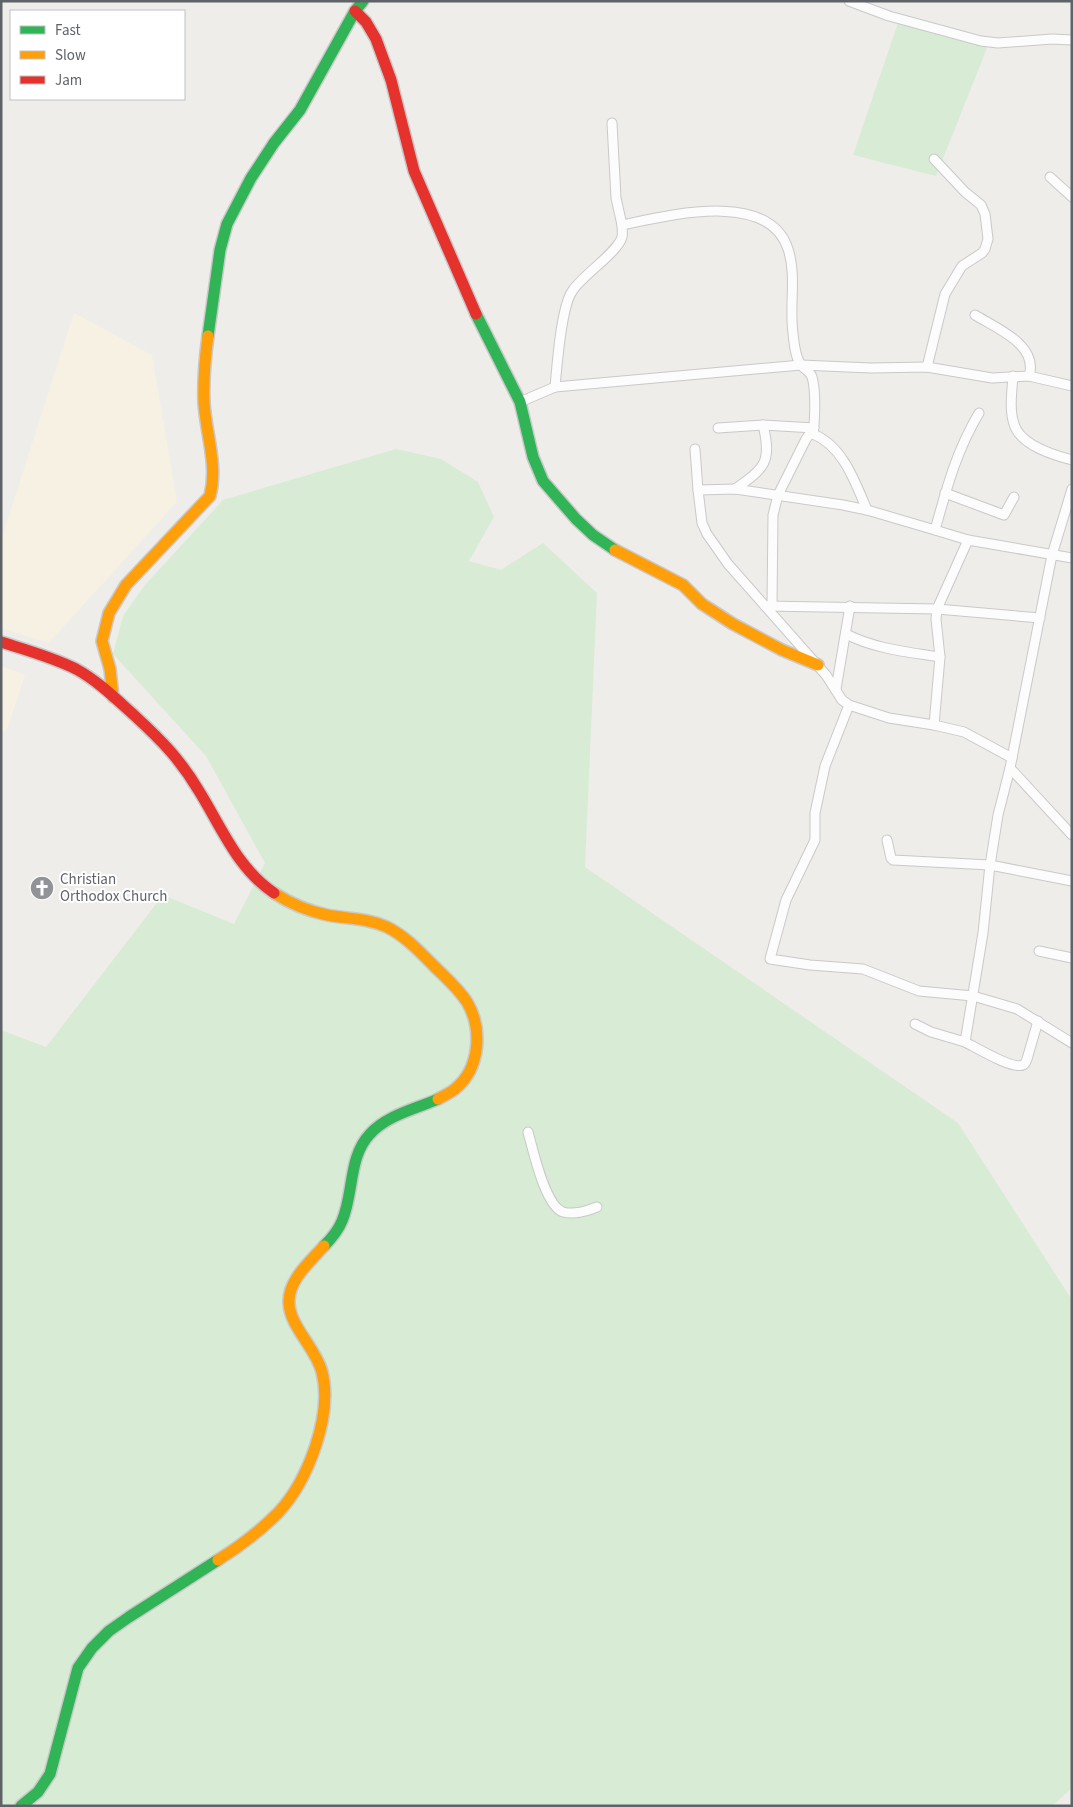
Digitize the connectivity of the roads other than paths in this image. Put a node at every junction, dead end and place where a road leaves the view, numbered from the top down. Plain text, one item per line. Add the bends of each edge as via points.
1 (363, 1) edge
2 (848, 1) edge
3 (355, 11) junction
4 (1072, 40) edge
5 (612, 123) dead end
6 (934, 159) dead end
7 (1050, 176) dead end
8 (1072, 197) edge
9 (622, 225) junction
10 (975, 315) dead end
11 (801, 365) junction
12 (927, 367) junction
13 (1013, 376) junction
14 (1029, 376) junction
15 (1072, 386) edge
16 (554, 388) junction
17 (520, 402) junction
18 (979, 413) dead end
19 (763, 425) junction
20 (718, 428) dead end
21 (814, 431) junction
22 (694, 449) dead end
23 (1072, 460) edge
24 (735, 489) junction
25 (1072, 489) edge
26 (698, 490) junction
27 (945, 493) junction
28 (778, 495) junction
29 (1014, 497) dead end
30 (867, 510) junction
31 (935, 530) junction
32 (968, 540) junction
33 (1052, 554) junction
34 (1072, 558) edge
35 (769, 605) junction
36 (850, 606) junction
37 (937, 609) junction
38 (1040, 618) junction
39 (846, 634) junction
40 (1, 642) edge
41 (940, 657) junction
42 (818, 665) junction
43 (836, 689) junction
44 (113, 696) junction
45 (849, 705) junction
46 (934, 725) junction
47 (1012, 758) junction
48 (1010, 768) junction
49 (1072, 835) edge
50 (887, 840) dead end
51 (990, 865) junction
52 (1072, 881) edge
53 (1039, 951) dead end
54 (1072, 958) edge
55 (974, 996) junction
56 (1038, 1021) junction
57 (915, 1024) dead end
58 (965, 1042) junction
59 (1072, 1043) edge
60 (528, 1132) dead end
61 (597, 1207) dead end
62 (21, 1806) edge

1 - 3 main road
2 - 4 street via 889,16 982,41
3 - 17 main road via 376,39 391,80 414,171 477,316
3 - 44 main road via 300,110 251,178 227,224 220,250 204,368 204,404 213,484 210,496 126,585 108,613 102,641
5 - 9 street via 616,198
6 - 12 street via 981,205 988,239 982,254 962,266 945,294
7 - 8 street
9 - 11 street via 706,211 752,215 777,231 788,247 791,260 792,325
9 - 16 street via 619,244 573,289 568,298
10 - 14 street via 1019,343 1031,363
11 - 12 street
11 - 16 street
11 - 21 street via 812,377
12 - 13 street via 992,378
13 - 14 street
13 - 23 street via 1011,409 1018,433 1045,452
14 - 15 street
16 - 17 street
17 - 42 main road via 533,457 543,481 558,501 593,535 634,561 683,585 702,604 734,624
18 - 27 street via 965,438
19 - 20 street
19 - 21 street
19 - 24 street via 768,451 765,462 756,474
21 - 28 street via 806,438
21 - 30 street via 846,463
22 - 26 street
24 - 26 street
24 - 28 street
25 - 33 street
26 - 35 street via 702,523 707,534 728,564
27 - 29 street via 1004,515
27 - 31 street
28 - 30 street
28 - 35 street via 773,515
30 - 31 street
31 - 32 street
32 - 33 street
32 - 37 street
33 - 34 street
33 - 38 street
35 - 36 street
35 - 42 street
36 - 37 street
36 - 39 street
37 - 38 street
37 - 41 street
38 - 47 street
39 - 41 street via 886,648
39 - 43 street
40 - 44 main road via 75,670
41 - 46 street
42 - 43 street
43 - 45 street
44 - 62 main road via 173,752 238,859 253,877 277,895 319,913 366,920 398,933 462,995 475,1020 477,1044 471,1068 452,1094 384,1122 364,1140 344,1217 336,1234 292,1285 289,1303 295,1322 308,1340 323,1373 325,1411 314,1450 291,1496 251,1537 127,1617 102,1637 78,1668 46,1784
45 - 46 street via 889,718
45 - 55 street via 825,766 815,813 815,840 786,900 770,959 863,969 919,991
46 - 47 street via 964,732
47 - 48 street
48 - 49 street
48 - 51 street
50 - 51 street via 893,860
51 - 52 street
51 - 55 street
53 - 54 street
55 - 56 street via 1018,1009
55 - 58 street
56 - 58 street via 1027,1059 1021,1066 1014,1066
56 - 59 street
57 - 58 street
60 - 61 street via 538,1170 553,1205 574,1214

